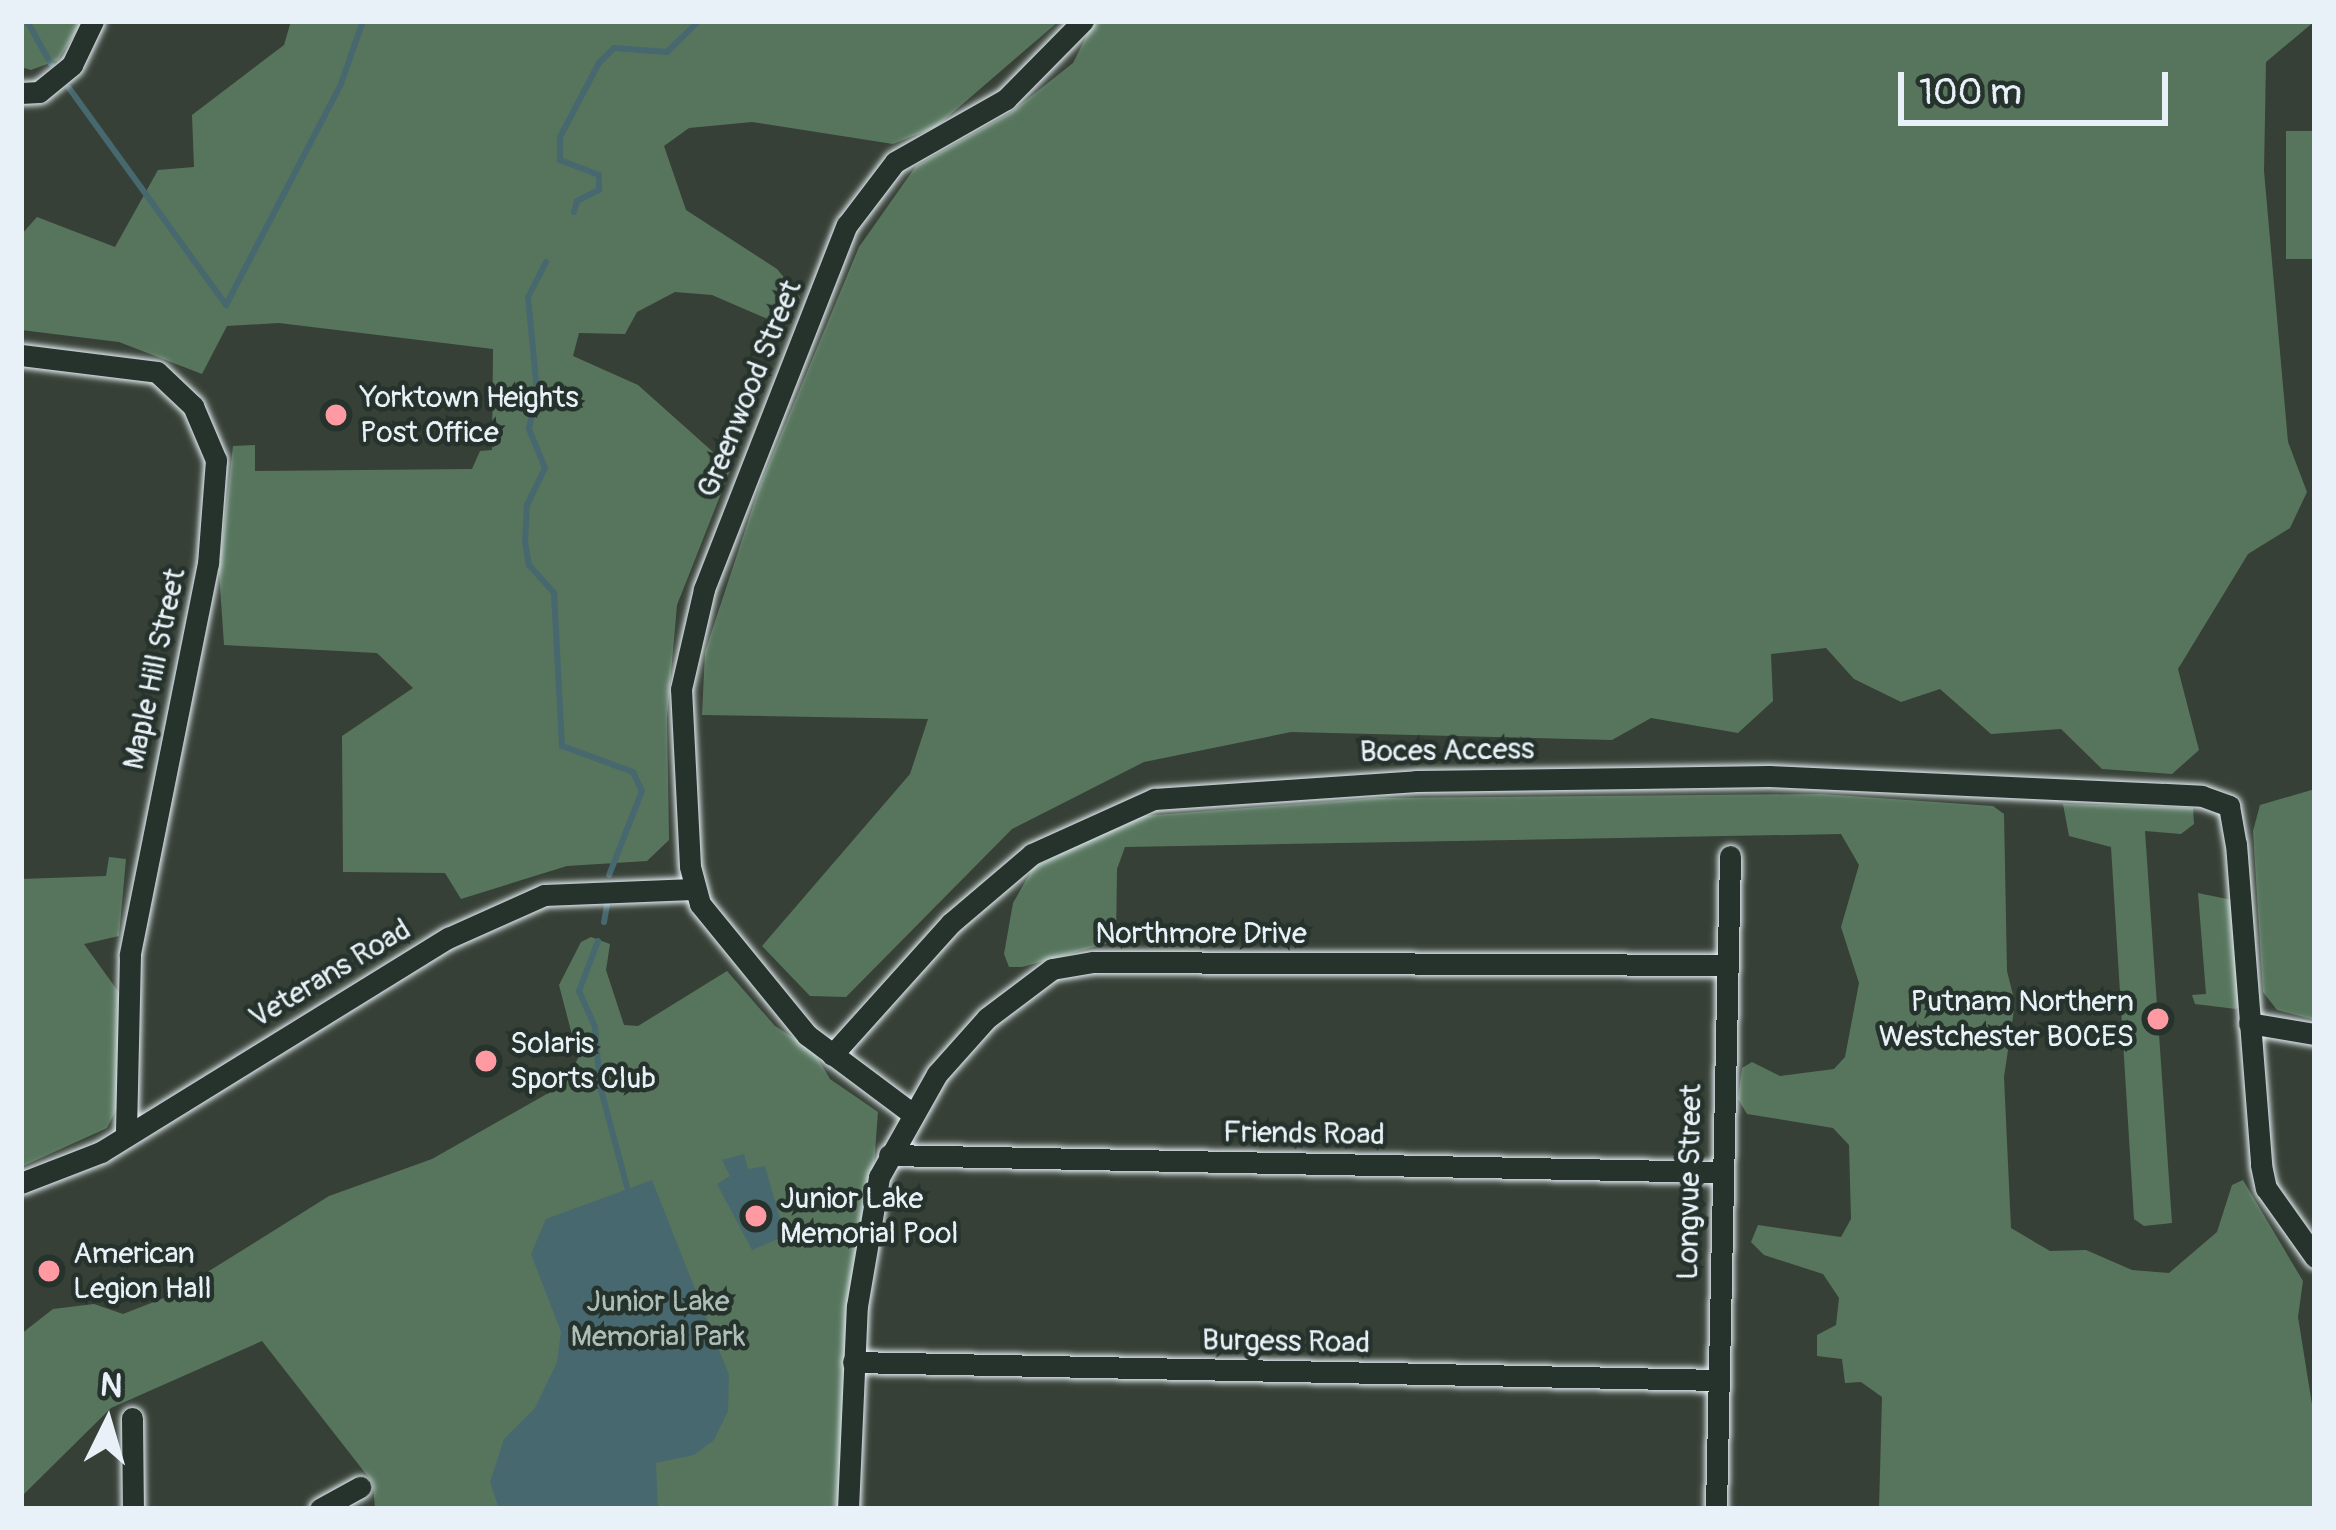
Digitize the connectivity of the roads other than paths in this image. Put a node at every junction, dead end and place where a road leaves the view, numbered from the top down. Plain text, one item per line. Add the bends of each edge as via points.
1 (93, 21) edge
2 (1083, 21) edge
3 (21, 93) edge
4 (21, 355) edge
5 (1730, 856) dead end
6 (693, 890) junction
7 (1725, 965) junction
8 (2249, 1023) junction
9 (2315, 1034) edge
10 (832, 1055) junction
11 (910, 1112) junction
12 (126, 1136) junction
13 (889, 1155) junction
14 (1718, 1172) junction
15 (21, 1184) edge
16 (2315, 1257) edge
17 (853, 1362) junction
18 (1717, 1380) junction
19 (131, 1418) dead end
20 (360, 1487) dead end
21 (133, 1509) edge
22 (320, 1509) edge
23 (848, 1509) edge
24 (1716, 1509) edge

1 - 3 street via 72,65 39,92
2 - 6 street, Greenwood Street via 1006,100 895,162 847,225 704,589 686,656 680,726
4 - 12 street, Maple Hill Street via 157,372 193,406 216,460 208,563 130,955
5 - 7 street, Longvue Street
6 - 10 street via 799,1027
6 - 12 street, Veterans Road via 544,895 448,938
7 - 11 street, Northmore Drive via 1093,962 1052,969 987,1018
7 - 14 street, Longvue Street
8 - 9 street
8 - 10 street, Boces Access via 2229,806 2202,796 1769,776 1416,781 1154,799 1032,854 951,922
8 - 16 street via 2266,1188
10 - 11 street
11 - 13 street, Northmore Drive
12 - 15 street, Veterans Road
13 - 14 street, Friends Road
13 - 17 street, Northmore Drive via 866,1230
14 - 18 street, Longvue Street
17 - 18 street, Burgess Road
17 - 23 street, Northmore Drive
18 - 24 street, Longvue Street
19 - 21 street
20 - 22 street

